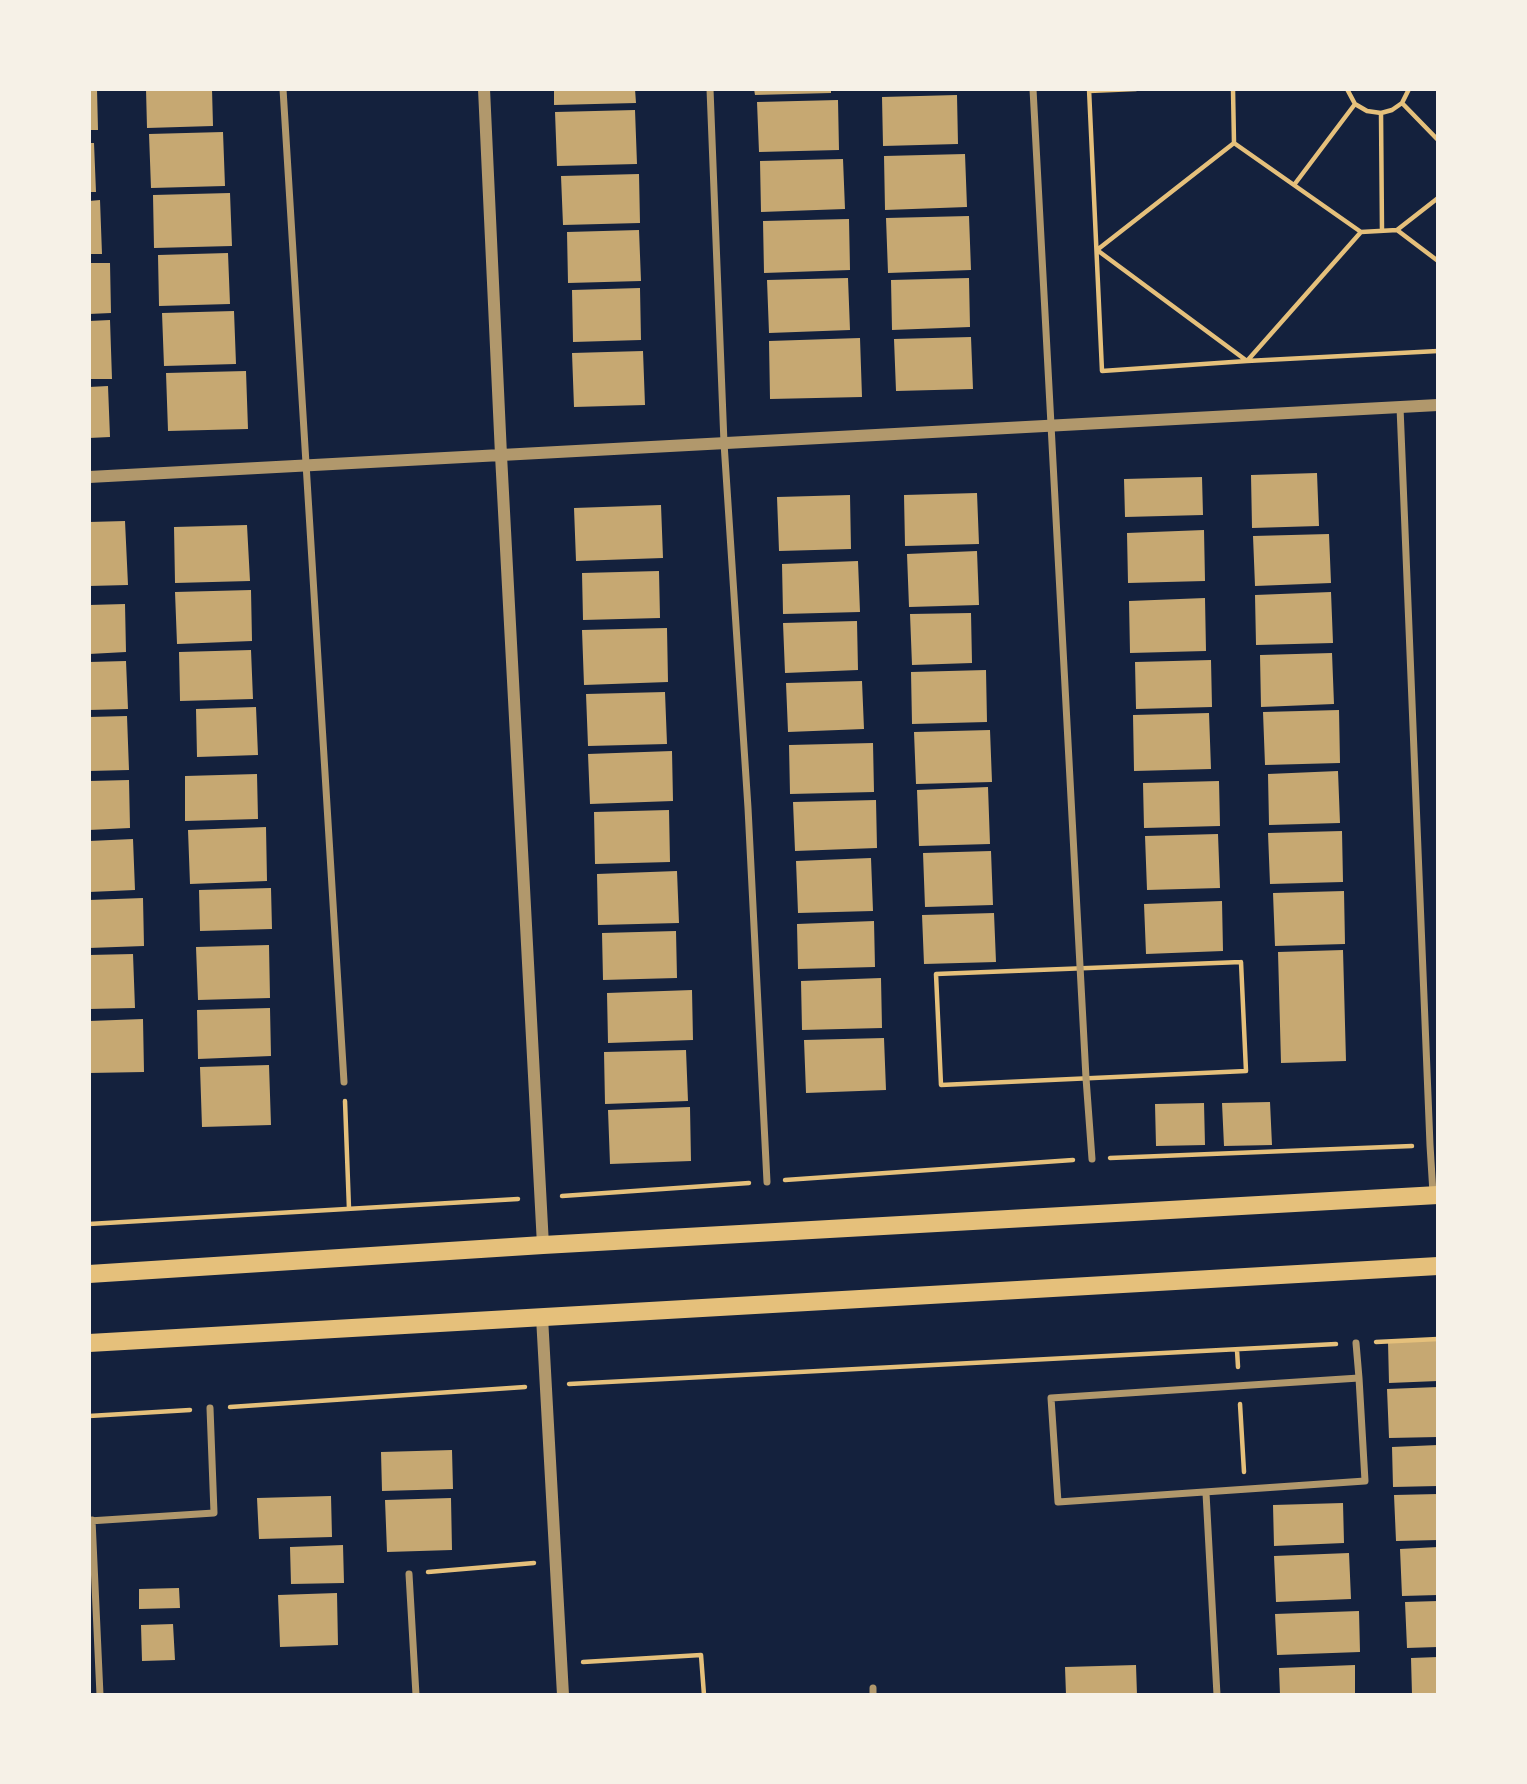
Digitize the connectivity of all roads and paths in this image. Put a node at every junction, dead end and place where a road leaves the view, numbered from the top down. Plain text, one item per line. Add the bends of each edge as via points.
1 (283, 89) edge
2 (484, 89) edge
3 (710, 89) edge
4 (1033, 89) edge
5 (1136, 89) edge
6 (1233, 89) edge
7 (1347, 89) edge
8 (1409, 89) edge
9 (1089, 90) edge
10 (1402, 103) junction
11 (1355, 104) junction
12 (1381, 113) junction
13 (1438, 140) edge
14 (1234, 143) junction
15 (1294, 185) junction
16 (1438, 198) edge
17 (1397, 230) junction
18 (1382, 231) junction
19 (1361, 232) junction
20 (1097, 250) junction
21 (1438, 261) edge
22 (1438, 351) edge
23 (1247, 360) junction
24 (1438, 405) edge
25 (1400, 407) junction
26 (1052, 425) junction
27 (724, 443) junction
28 (501, 455) junction
29 (305, 466) junction
30 (89, 477) edge
31 (1080, 968) junction
32 (1086, 1079) junction
33 (344, 1082) joint
34 (1092, 1159) dead end
35 (767, 1182) dead end
36 (1436, 1195) edge
37 (349, 1209) dead end
38 (543, 1245) junction
39 (1438, 1266) edge
40 (89, 1274) edge
41 (542, 1317) junction
42 (1438, 1339) edge
43 (89, 1343) edge
44 (1356, 1343) junction
45 (1237, 1350) junction
46 (1359, 1378) junction
47 (546, 1385) junction
48 (1239, 1385) junction
49 (211, 1408) junction
50 (89, 1416) edge
51 (1245, 1490) junction
52 (1206, 1493) junction
53 (90, 1520) edge
54 (556, 1561) junction
55 (409, 1574) joint
56 (561, 1663) junction
57 (100, 1695) edge
58 (415, 1695) edge
59 (563, 1695) edge
60 (704, 1695) edge
61 (1217, 1695) edge

1 - 29 street
2 - 28 street
3 - 27 street
4 - 26 street
5 - 9 path
6 - 14 path
7 - 11 path
8 - 10 path
9 - 20 path
10 - 12 path
10 - 13 path
11 - 12 path
11 - 15 path
12 - 18 path
14 - 15 path
14 - 20 path
15 - 19 path
16 - 17 path
17 - 18 path
17 - 21 path
18 - 19 path
19 - 23 path
20 - 23 path
20 - 23 path via 1102,372
22 - 23 path
24 - 25 street
25 - 26 street
25 - 36 street via 1430,1145
26 - 27 street
26 - 31 street
27 - 28 street
27 - 35 street
28 - 29 street
28 - 38 street
29 - 30 street
29 - 33 street
31 - 32 street
31 - 32 path via 936,974 941,1085
31 - 32 path via 1241,962 1246,1072
32 - 34 street
33 - 37 path
36 - 38 main road
38 - 40 main road
39 - 41 main road
41 - 43 main road
41 - 47 street
42 - 44 path
44 - 45 path
44 - 46 street
45 - 47 path
45 - 48 path
46 - 48 street
46 - 51 street via 1365,1481
47 - 49 path
47 - 54 street
48 - 51 path
48 - 52 street via 1051,1398 1058,1502
49 - 50 path
49 - 53 street via 215,1513
51 - 52 street
52 - 61 street
53 - 57 street
54 - 55 path
54 - 56 street
55 - 58 street
56 - 59 street
56 - 60 path via 701,1654

